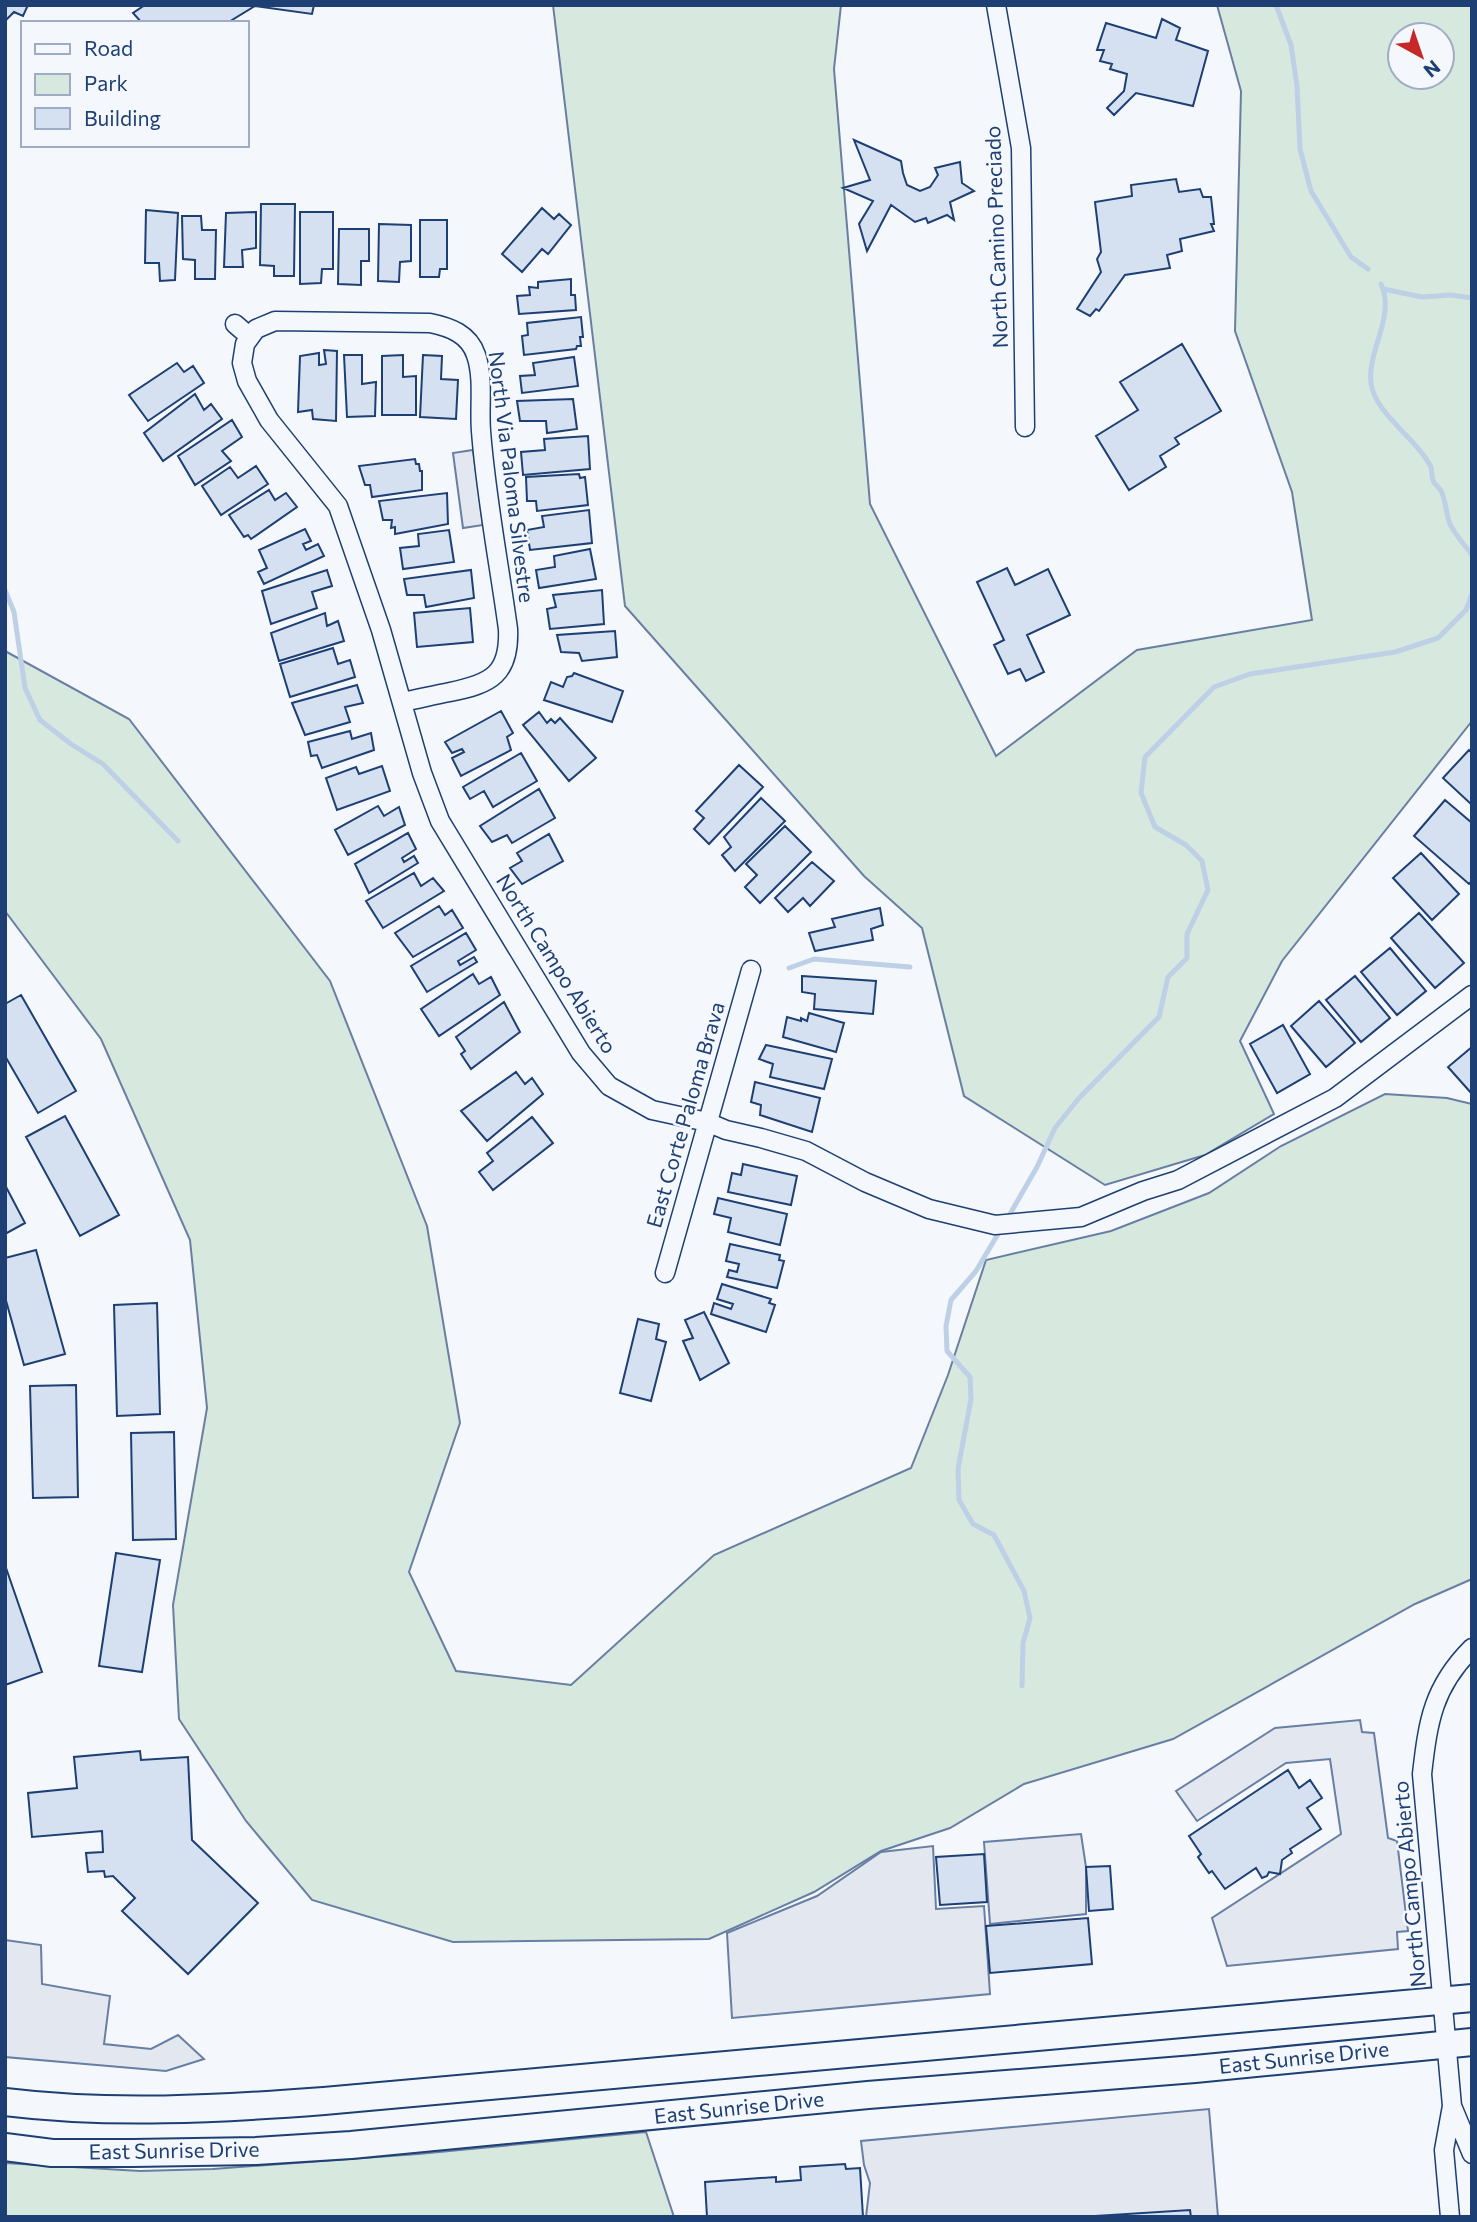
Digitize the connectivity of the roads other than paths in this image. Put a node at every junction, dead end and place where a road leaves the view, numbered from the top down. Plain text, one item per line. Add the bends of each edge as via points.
1 (996, 5) edge
2 (235, 324) dead end
3 (250, 337) junction
4 (1025, 426) dead end
5 (402, 702) junction
6 (751, 970) dead end
7 (1472, 995) edge
8 (707, 1122) junction
9 (665, 1273) dead end
10 (1472, 1648) edge
11 (1472, 1998) edge
12 (1444, 2000) junction
13 (1459, 2043) edge
14 (5, 2102) edge
15 (1452, 2106) junction
16 (5, 2147) edge
17 (1472, 2154) edge
18 (1450, 2217) edge

1 - 4 street, North Camino Preciado via 1021,148
2 - 3 street
3 - 5 street, North Campo Abierto via 242,363 247,381 269,420 338,506
3 - 5 street, North Via Paloma Silvestre via 256,329 275,321 430,323 472,333 508,629 506,671 476,687
5 - 8 street, North Campo Abierto via 440,821 581,1054 609,1086 652,1110
6 - 8 street, East Corte Paloma Brava
7 - 8 street, North Campo Abierto via 1335,1098 1178,1181 1081,1217 995,1225 929,1209 806,1151
8 - 9 street, East Corte Paloma Brava
10 - 12 street, North Campo Abierto via 1454,1666 1434,1704 1422,1774
11 - 12 main road, East Sunrise Drive
12 - 13 street, North Campo Abierto
12 - 14 main road, East Sunrise Drive via 299,2103 112,2110
13 - 15 street, North Campo Abierto
13 - 16 main road, East Sunrise Drive via 351,2145 106,2153
15 - 17 street
15 - 18 street via 1444,2150

